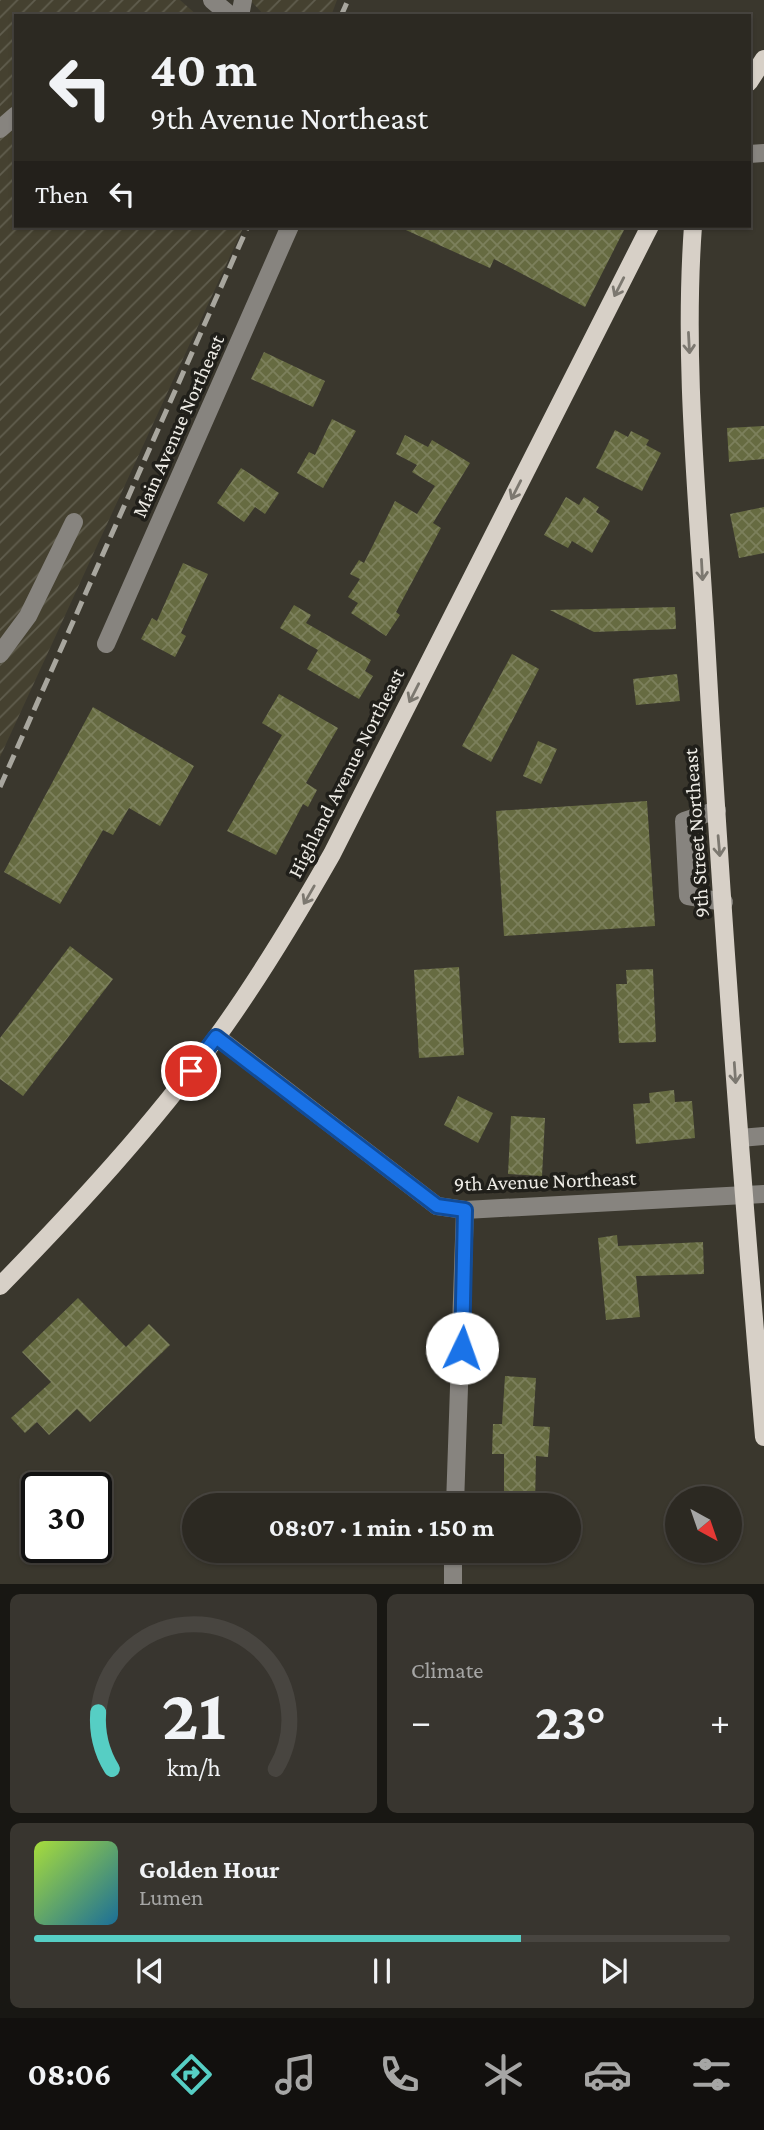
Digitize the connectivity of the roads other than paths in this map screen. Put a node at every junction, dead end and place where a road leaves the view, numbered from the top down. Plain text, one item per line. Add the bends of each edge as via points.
1 (212, 0) edge
2 (228, 14) edge
3 (764, 59) edge
4 (751, 79) edge
5 (14, 118) edge
6 (0, 129) edge
7 (289, 228) edge
8 (648, 228) edge
9 (693, 228) edge
10 (74, 522) dead end
11 (106, 644) dead end
12 (0, 654) edge
13 (717, 810) junction
14 (724, 902) junction
15 (216, 1037) junction
16 (764, 1136) edge
17 (740, 1138) junction
18 (764, 1194) edge
19 (743, 1195) junction
20 (465, 1210) junction
21 (0, 1286) edge
22 (764, 1437) edge
23 (455, 1493) edge
24 (453, 1563) edge
25 (453, 1584) edge

1 - 2 street
3 - 4 main road
5 - 6 street
7 - 11 street, Main Avenue Northeast
8 -> 15 main road, Highland Avenue Northeast via 332,854 283,939
9 -> 13 main road, 9th Street Northeast via 687,304
10 - 12 street via 28,616
13 -> 14 main road, 9th Street Northeast
13 - 14 street via 684,821 688,896
14 -> 17 main road, 9th Street Northeast
15 - 20 street, 9th Avenue Northeast via 437,1206
15 - 21 main road, Highland Avenue Northeast via 92,1190
16 - 17 street
17 - 19 main road, 9th Street Northeast
18 - 19 street, 9th Avenue Northeast
19 - 20 street, 9th Avenue Northeast
19 - 22 main road, 9th Street Northeast
20 - 23 street
24 - 25 street

